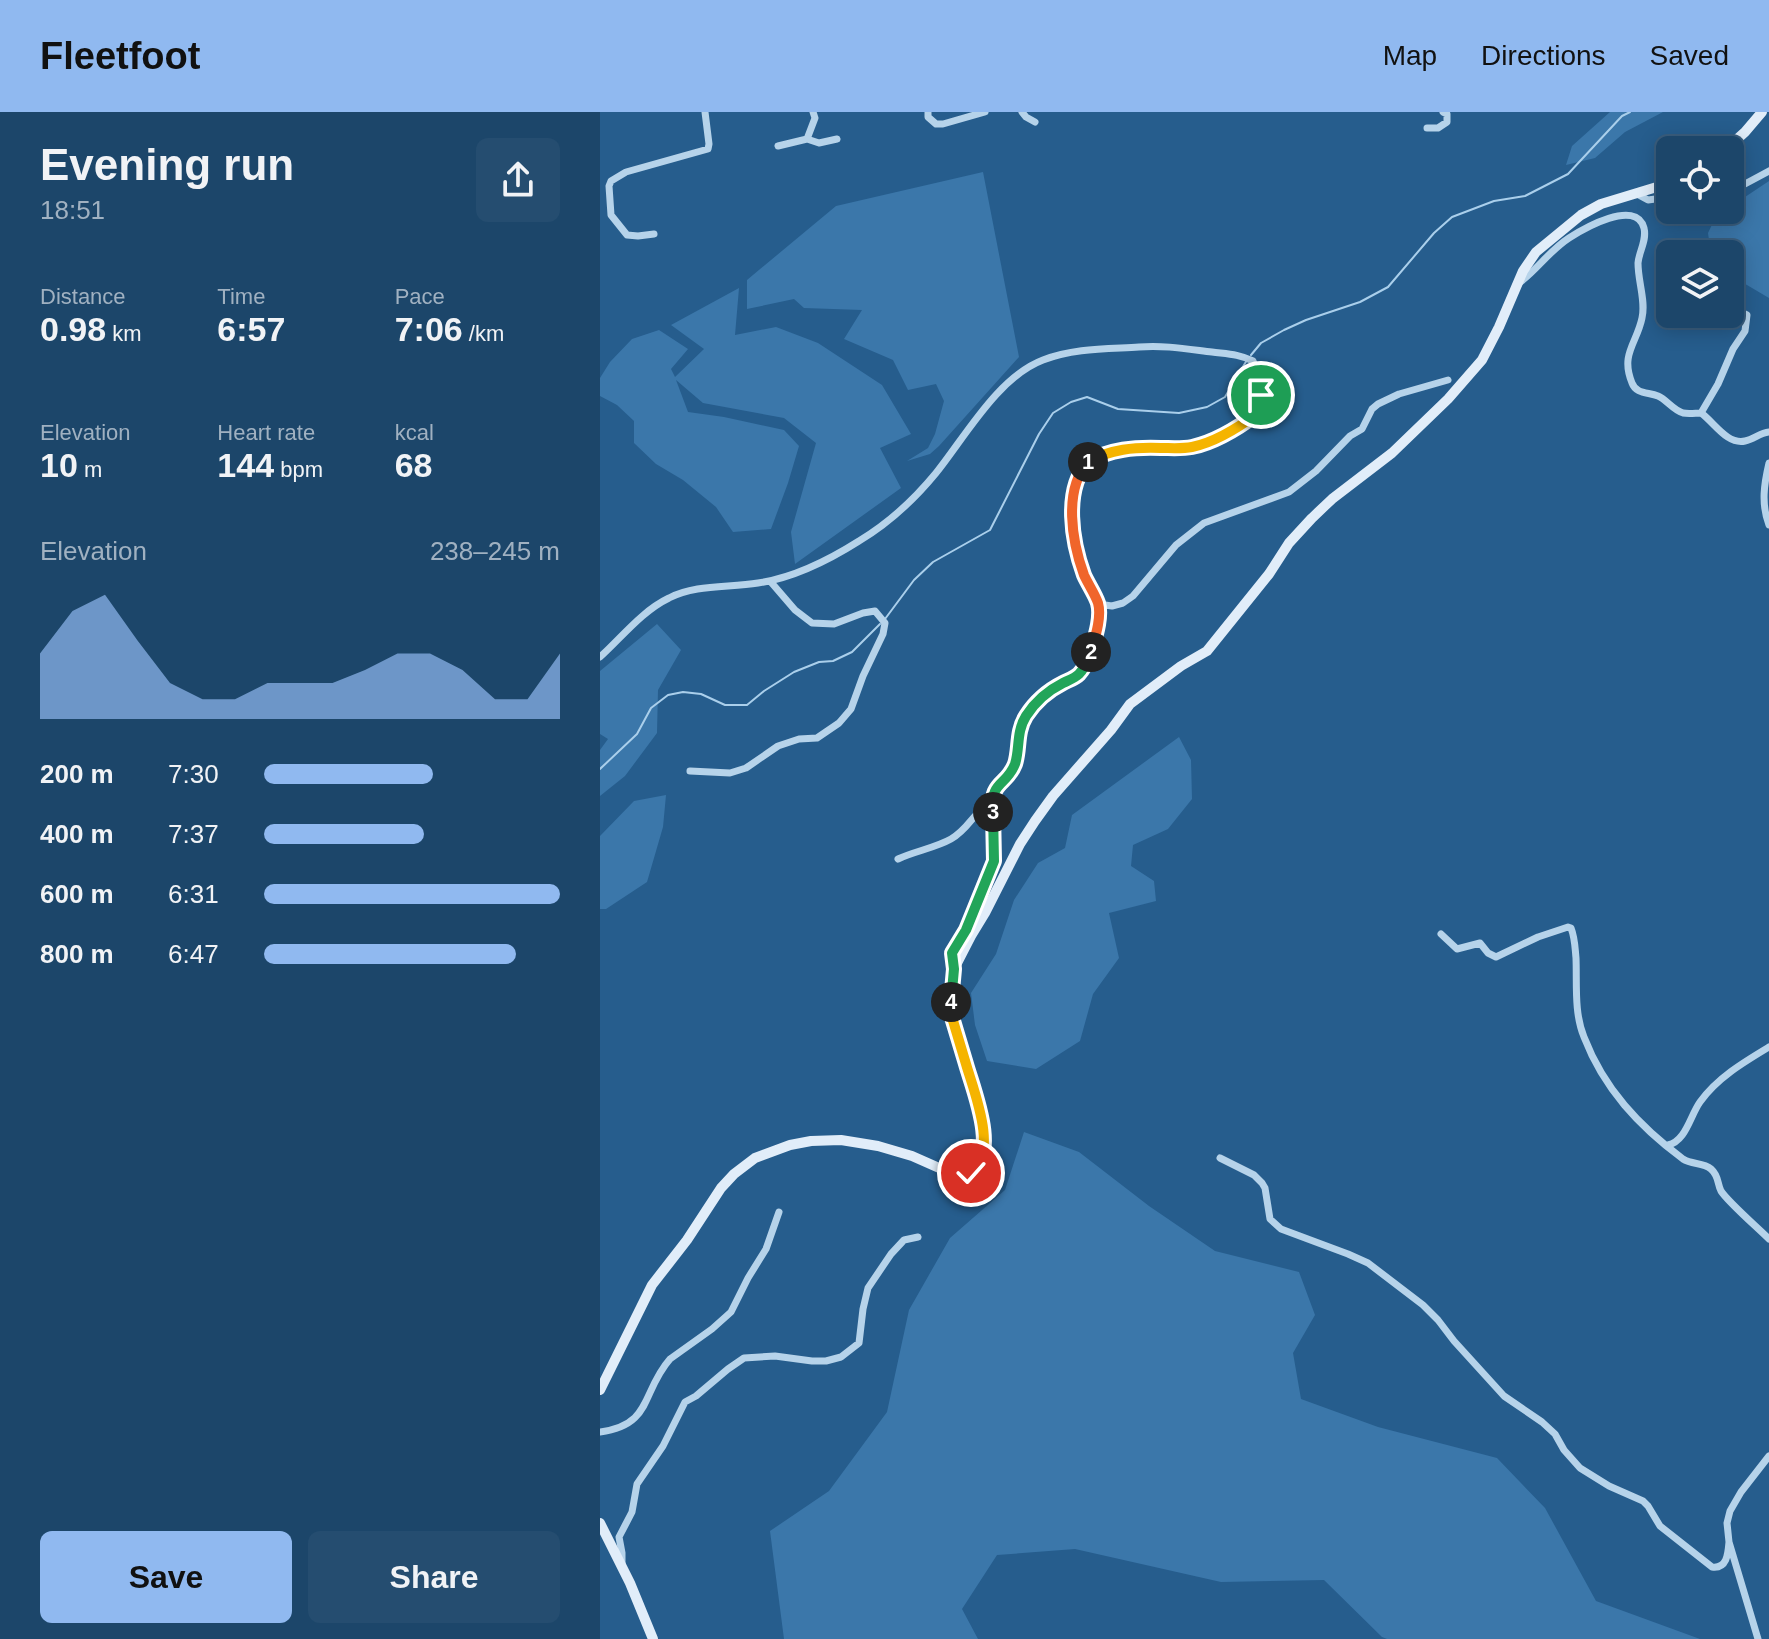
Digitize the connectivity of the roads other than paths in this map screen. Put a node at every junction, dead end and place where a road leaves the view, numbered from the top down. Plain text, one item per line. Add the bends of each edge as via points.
1 (705, 112) edge
2 (813, 112) edge
3 (928, 112) edge
4 (985, 112) edge
5 (1022, 112) edge
6 (1443, 112) edge
7 (1762, 112) edge
8 (1035, 122) dead end
9 (1427, 128) dead end
10 (1741, 136) edge
11 (807, 139) junction
12 (837, 139) dead end
13 (778, 146) dead end
14 (1769, 171) edge
15 (1744, 184) edge
16 (1656, 188) edge
17 (1637, 194) junction
18 (1656, 199) edge
19 (611, 215) junction
20 (600, 217) edge
21 (654, 234) dead end
22 (1518, 283) junction
23 (1744, 314) edge
24 (1448, 380) dead end
25 (1701, 413) junction
26 (1769, 432) edge
27 (1769, 463) edge
28 (1769, 525) edge
29 (770, 581) junction
30 (1098, 604) junction
31 (600, 657) edge
32 (690, 771) dead end
33 (992, 801) junction
34 (898, 859) dead end
35 (1441, 934) dead end
36 (954, 969) junction
37 (1769, 1047) edge
38 (1668, 1145) junction
39 (1220, 1158) dead end
40 (779, 1212) dead end
41 (918, 1237) dead end
42 (1769, 1239) edge
43 (600, 1390) edge
44 (600, 1432) edge
45 (1769, 1456) edge
46 (600, 1523) edge
47 (1729, 1542) junction
48 (622, 1565) junction
49 (653, 1639) edge
50 (1758, 1639) edge

1 - 19 street via 708,149 611,181
2 - 11 street
3 - 4 street via 936,124
5 - 8 street
6 - 9 street via 1447,122
7 - 10 main road
11 - 12 street
11 - 13 street
14 - 15 street
16 - 17 main road
17 - 18 street
17 - 22 main road via 1581,215 1536,252
19 - 20 street
19 - 21 street via 627,235
22 - 25 street via 1582,230 1618,216 1638,219 1644,232 1638,267 1643,309 1628,351 1632,383 1683,413
22 - 36 main road via 1482,360 1448,399 1312,518 1207,651 1130,704 1053,796 1020,844
23 - 25 street via 1745,331
24 - 30 street via 1378,404 1362,429 1289,492 1204,523 1176,545 1133,596 1112,606
25 - 26 street via 1738,441
27 - 28 street via 1763,502
29 - 30 street via 826,560 899,513 986,407 1041,361 1079,350 1166,346 1239,354 1253,361 1261,395 1258,413 1240,427 1190,448 1102,454 1080,471 1072,506 1074,528 1083,572
29 - 31 street via 671,597 645,613
29 - 32 street via 812,623 834,624 875,611 885,623 883,634 851,709 839,723 817,738 778,746 746,768 730,773
30 - 33 street via 1086,664 1077,676 1047,693 1025,718 1015,762 995,788
33 - 34 street via 951,839
33 - 36 street via 994,861 952,953
35 - 38 street via 1457,949 1480,943 1496,957 1571,928 1584,1039 1623,1105
36 - 43 main road via 951,1014 984,1136 977,1168 955,1175 912,1156 841,1140 790,1145 755,1158 721,1188 652,1285
37 - 38 street via 1713,1087 1681,1136
38 - 42 street via 1688,1162 1709,1167 1722,1192
39 - 47 street via 1262,1183 1270,1219 1281,1229 1368,1263 1423,1305 1504,1396 1549,1428 1585,1472 1643,1501 1660,1526 1712,1567 1723,1565
40 - 44 street via 766,1249 727,1317 670,1359 634,1420
41 - 48 street via 904,1240 868,1288 859,1343 841,1357 744,1358 685,1402 637,1484 632,1512 619,1537
45 - 47 street via 1730,1511
46 - 48 main road
47 - 50 street
48 - 49 main road

